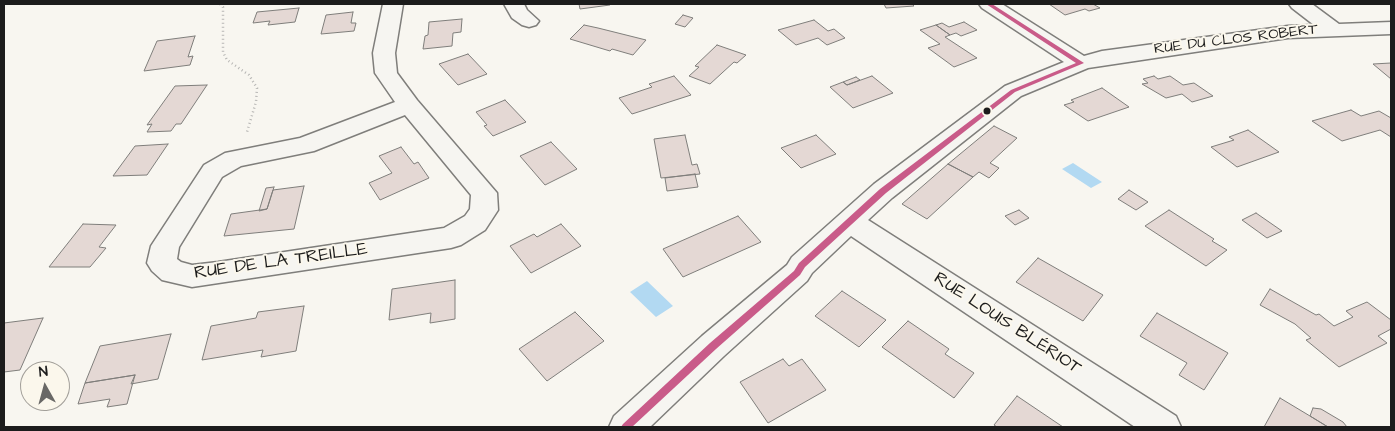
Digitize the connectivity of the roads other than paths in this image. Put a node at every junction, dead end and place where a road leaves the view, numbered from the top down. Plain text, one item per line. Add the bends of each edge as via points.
1 (393, 4) edge
2 (514, 4) edge
3 (990, 4) edge
4 (1299, 4) edge
5 (529, 21) dead end
6 (1391, 28) edge
7 (1333, 29) junction
8 (1081, 63) junction
9 (409, 105) junction
10 (850, 222) junction
11 (626, 427) edge
12 (1164, 427) edge

1 - 9 street, RUE DE LA TREILLE via 384,53 386,73
2 - 5 street via 519,14
3 - 8 street
4 - 7 street
6 - 7 street, RUE DU CLOS ROBERT
7 - 8 street, RUE DU CLOS ROBERT via 1288,32
8 - 10 street, RUE DU CLOS ROBERT via 1013,91 883,191
9 - 9 street, RUE DE LA TREILLE via 484,194 484,210 475,224 451,238 192,276 172,272 162,263 165,246 214,171 234,159 305,145
10 - 11 street, RUE DU CLOS ROBERT
10 - 12 street, RUE LOUIS BLÉRIOT

